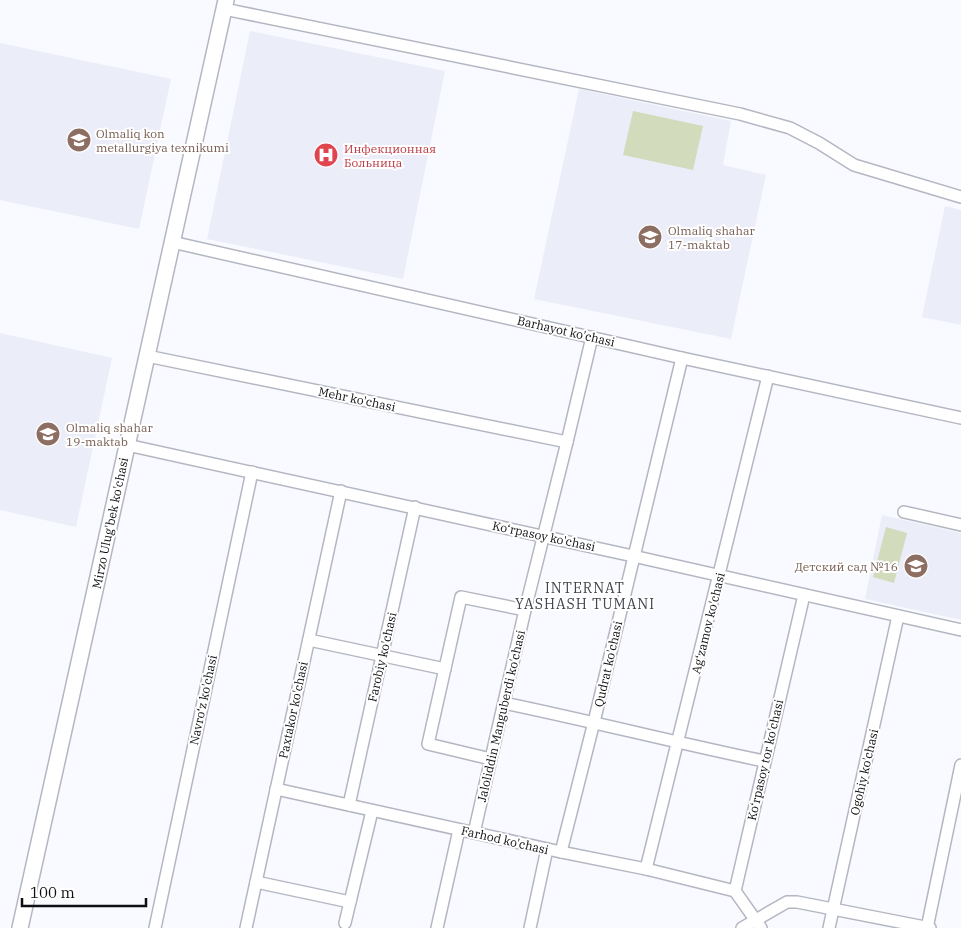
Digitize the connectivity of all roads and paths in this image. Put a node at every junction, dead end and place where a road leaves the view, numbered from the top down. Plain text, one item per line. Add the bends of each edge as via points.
1 (225, 4) edge
2 (961, 197) edge
3 (172, 242) junction
4 (592, 337) junction
5 (146, 356) junction
6 (682, 358) junction
7 (768, 376) junction
8 (961, 418) edge
9 (567, 442) junction
10 (127, 445) junction
11 (252, 472) junction
12 (341, 492) junction
13 (415, 508) junction
14 (904, 512) dead end
15 (961, 525) edge
16 (544, 536) junction
17 (633, 556) junction
18 (719, 576) junction
19 (804, 595) junction
20 (524, 610) junction
21 (898, 616) junction
22 (961, 630) edge
23 (309, 640) junction
24 (383, 656) junction
25 (445, 669) junction
26 (504, 703) junction
27 (594, 722) junction
28 (679, 743) junction
29 (491, 759) junction
30 (764, 761) junction
31 (961, 765) edge
32 (276, 789) junction
33 (349, 806) junction
34 (372, 810) junction
35 (459, 830) junction
36 (474, 833) junction
37 (547, 849) junction
38 (561, 852) junction
39 (646, 869) junction
40 (256, 882) junction
41 (735, 891) junction
42 (350, 902) junction
43 (834, 908) junction
44 (345, 923) dead end
45 (758, 924) edge
46 (20, 928) edge
47 (155, 928) edge
48 (246, 928) edge
49 (437, 928) edge
50 (530, 928) edge
51 (742, 928) edge
52 (829, 928) edge
53 (928, 928) edge

1 - 2 street via 740,114 790,128 854,165
1 - 3 main road, Mirzo Ulug'bek ko'chasi
3 - 4 street, Barhayot ko'chasi
3 - 5 main road, Mirzo Ulug'bek ko'chasi
4 - 6 street, Barhayot ko'chasi
4 - 9 street, Jaloliddin Manguberdi ko'chasi
5 - 9 street, Mehr ko'chasi
5 - 10 main road, Mirzo Ulug'bek ko'chasi
6 - 7 street, Barhayot ko'chasi
6 - 17 street, Qudrat ko'chasi
7 - 8 street, Barhayot ko'chasi
7 - 18 street, Ag‘zamov ko'chasi
9 - 16 street, Jaloliddin Manguberdi ko'chasi
10 - 11 street, Ko‘rpasoy ko'chasi
10 - 46 main road, Mirzo Ulug'bek ko'chasi
11 - 12 street, Ko‘rpasoy ko'chasi
11 - 47 street, Navro‘z ko'chasi
12 - 13 street, Ko‘rpasoy ko'chasi
12 - 23 street, Paxtakor ko'chasi
13 - 16 street, Ko‘rpasoy ko'chasi
13 - 24 street, Farobiy ko'chasi
14 - 15 street
16 - 17 street, Ko‘rpasoy ko'chasi
16 - 20 street, Jaloliddin Manguberdi ko'chasi
17 - 18 street, Ko‘rpasoy ko'chasi
17 - 27 street, Qudrat ko'chasi
18 - 19 street, Ko‘rpasoy ko'chasi
18 - 28 street, Ag‘zamov ko'chasi
19 - 21 street, Ko‘rpasoy ko'chasi
19 - 30 street, Ko‘rpasoy tor ko'chasi
20 - 25 street via 461,597
20 - 26 street, Jaloliddin Manguberdi ko'chasi
21 - 22 street, Ko‘rpasoy ko'chasi
21 - 43 street, Ogohiy ko'chasi
23 - 24 street
23 - 32 street, Paxtakor ko'chasi
24 - 25 street
24 - 33 street, Farobiy ko'chasi
25 - 29 street via 428,744
26 - 27 street
26 - 29 street, Jaloliddin Manguberdi ko'chasi
27 - 28 street
27 - 38 street, Qudrat ko'chasi
28 - 30 street
28 - 39 street, Ag‘zamov ko'chasi
29 - 36 street, Jaloliddin Manguberdi ko'chasi
30 - 41 street, Ko‘rpasoy tor ko'chasi
31 - 53 street
32 - 33 street, Farhod ko'chasi
32 - 40 street, Paxtakor ko'chasi
33 - 34 street, Farhod ko'chasi
34 - 35 street, Farhod ko'chasi
34 - 42 street
35 - 36 street, Farhod ko'chasi
35 - 49 street
36 - 37 street, Farhod ko'chasi
37 - 38 street, Farhod ko'chasi
37 - 50 street
38 - 39 street, Farhod ko'chasi
39 - 41 street, Farhod ko'chasi
40 - 42 street
40 - 48 street, Paxtakor ko'chasi
41 - 45 street
42 - 44 street
43 - 45 street via 787,902
43 - 52 street, Ogohiy ko'chasi
43 - 53 street
45 - 51 street

